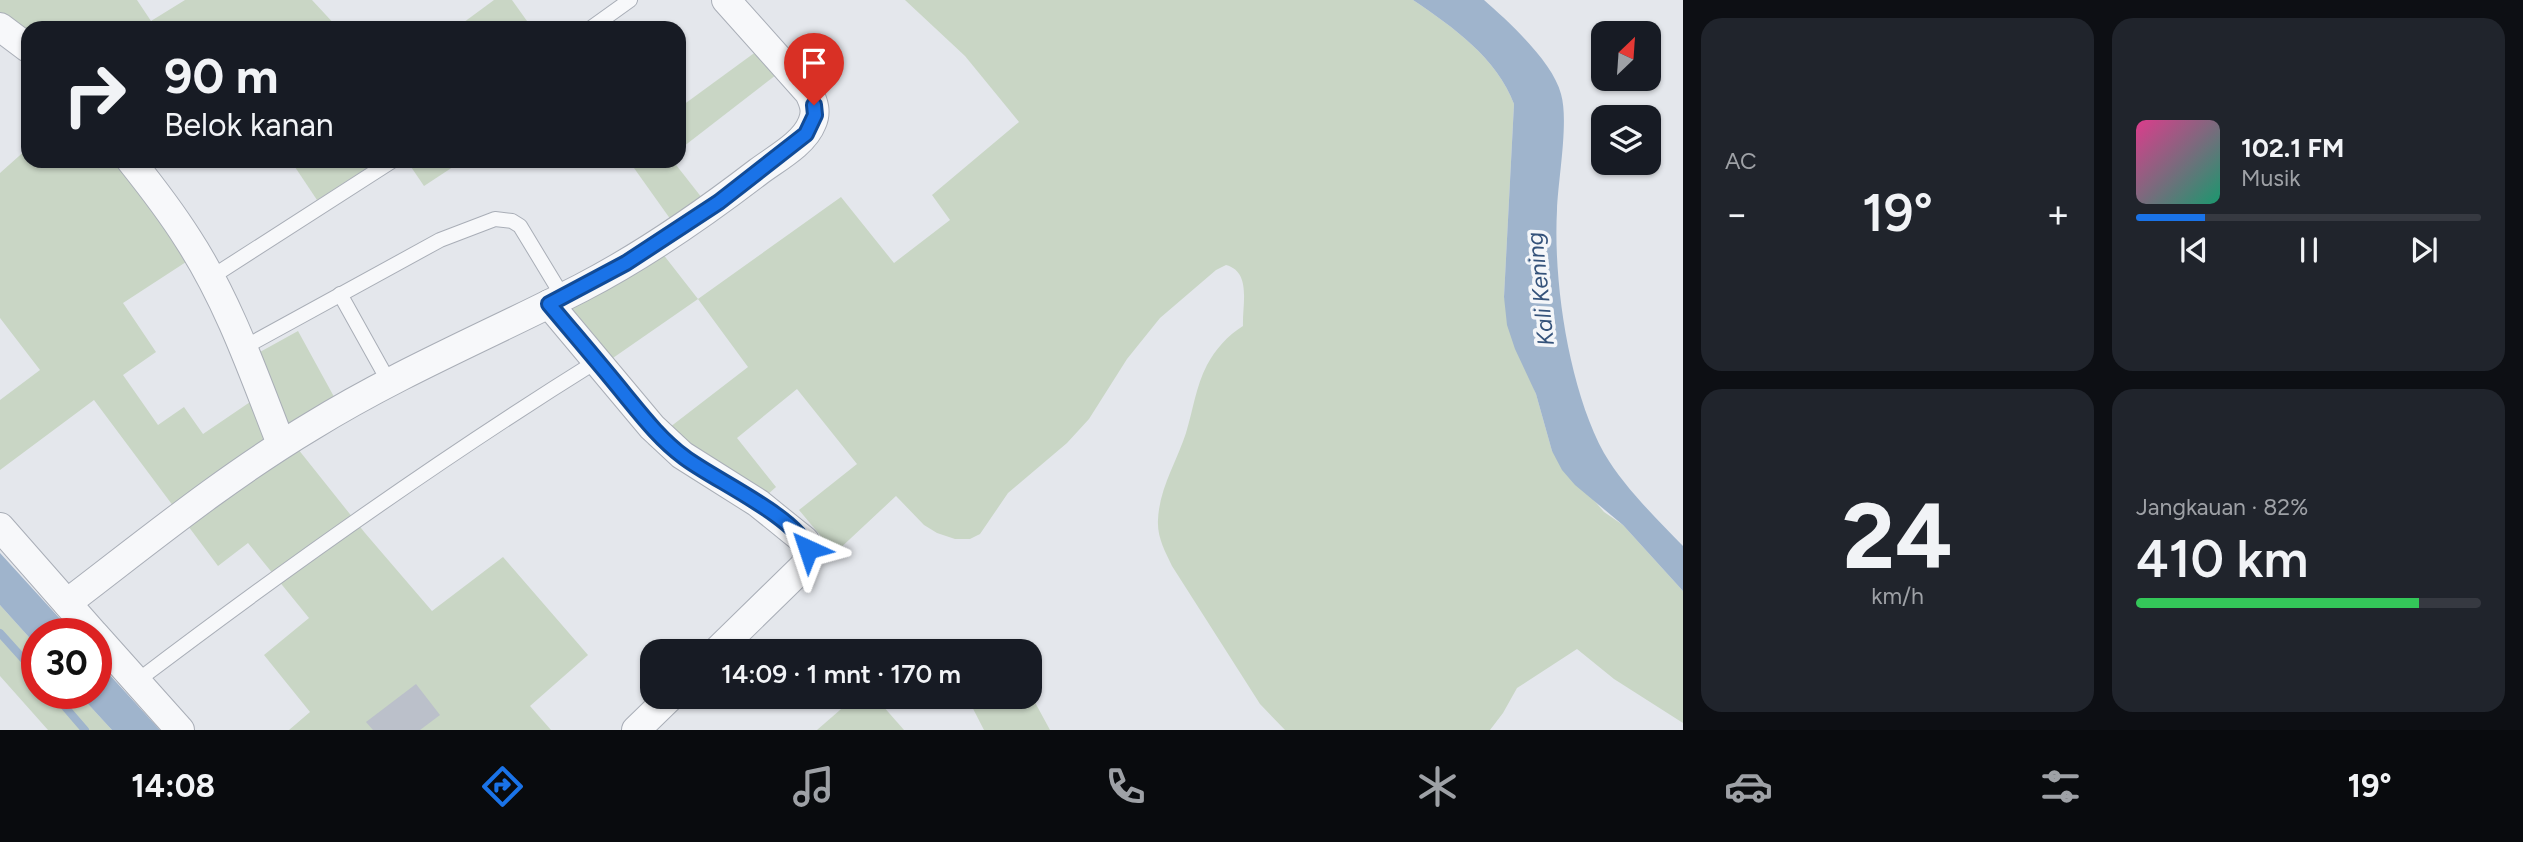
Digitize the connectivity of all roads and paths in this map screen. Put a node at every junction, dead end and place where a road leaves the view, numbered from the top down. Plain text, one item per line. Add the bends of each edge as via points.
1 (630, 0) edge
2 (726, 0) edge
3 (601, 21) edge
4 (0, 27) edge
5 (21, 43) edge
6 (136, 168) edge
7 (381, 168) edge
8 (211, 278) junction
9 (340, 294) junction
10 (556, 300) junction
11 (243, 348) junction
12 (597, 361) junction
13 (389, 382) junction
14 (281, 444) junction
15 (0, 527) edge
16 (67, 603) junction
17 (80, 618) edge
18 (729, 639) edge
19 (112, 654) edge
20 (137, 681) junction
21 (658, 709) edge
22 (180, 730) edge
23 (636, 730) edge

1 - 3 lane
2 - 10 street via 808,93 814,105 812,125 796,143 708,209 626,263
4 - 5 street
6 - 8 street
7 - 8 lane
8 - 11 street
9 - 10 lane via 440,240 503,218 527,235
9 - 11 lane
9 - 13 lane
10 - 12 street
10 - 13 street
11 - 14 street
12 - 18 street via 682,456 758,503 805,541 808,558 804,566
12 - 20 lane via 416,478
13 - 14 street
14 - 16 street
15 - 16 street
16 - 17 street
19 - 20 street
20 - 22 street
21 - 23 street

